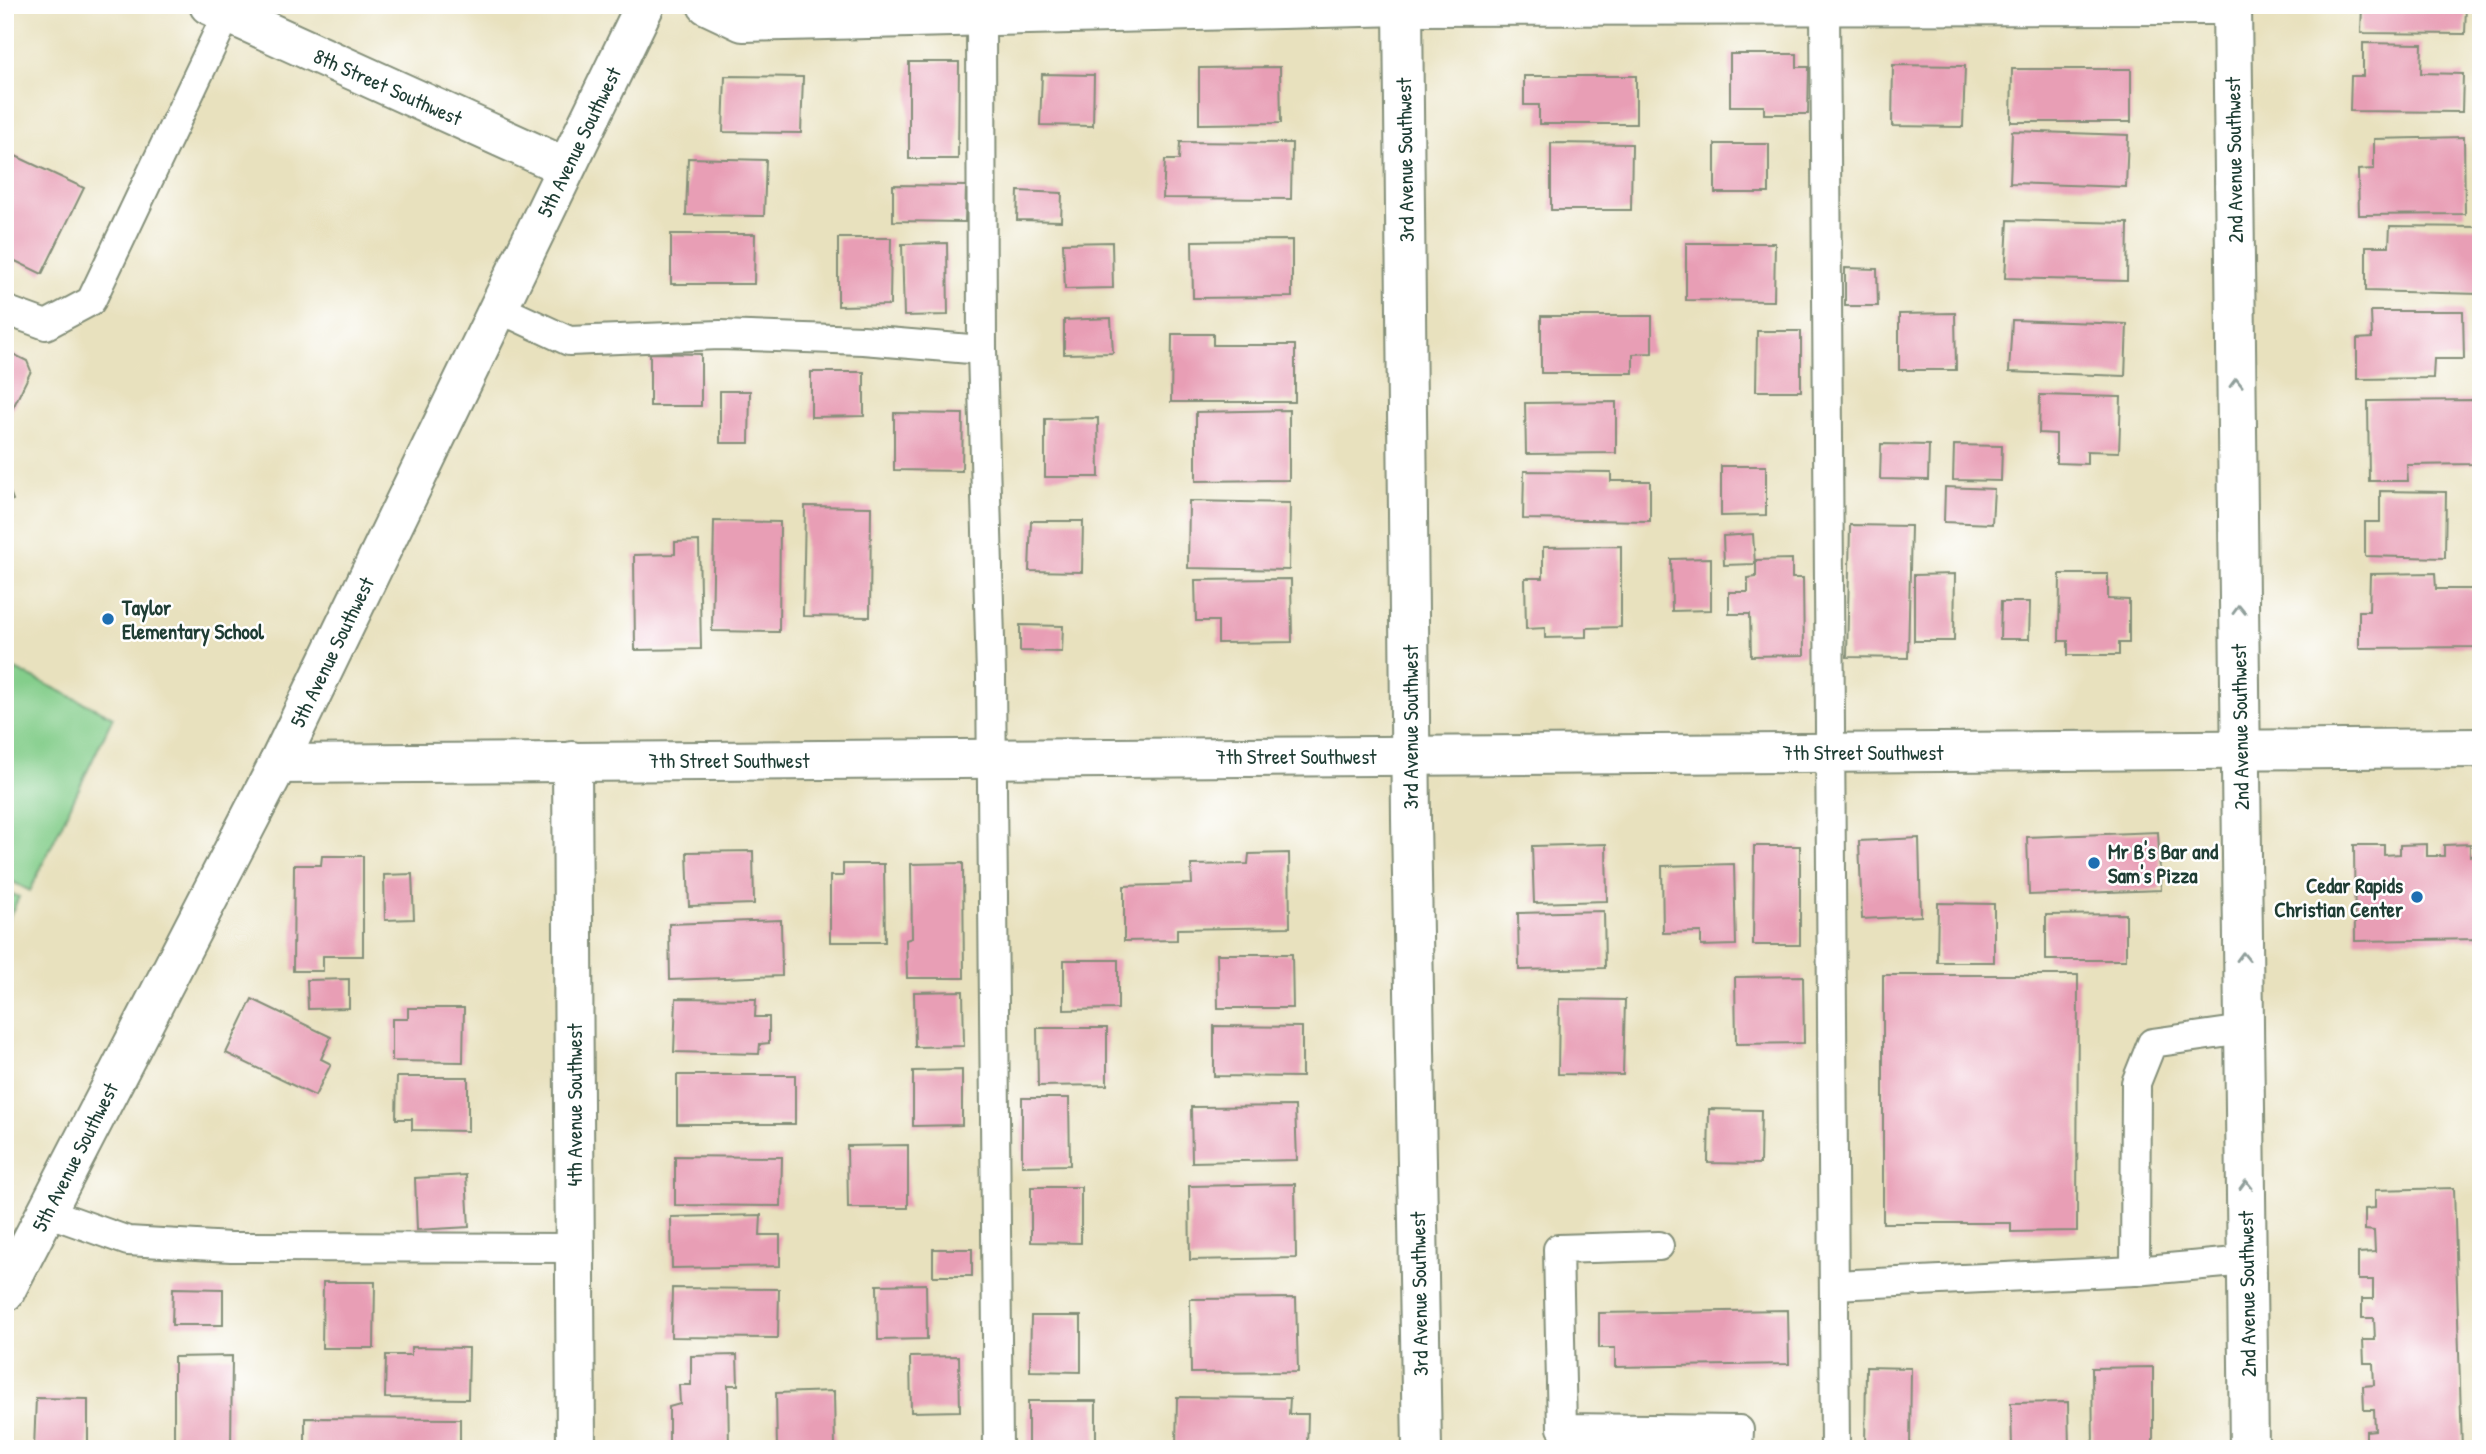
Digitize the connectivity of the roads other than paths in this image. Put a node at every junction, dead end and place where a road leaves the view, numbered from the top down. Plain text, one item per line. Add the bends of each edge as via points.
1 (645, 5) edge
2 (707, 5) edge
3 (2232, 5) edge
4 (1403, 6) edge
5 (1825, 6) edge
6 (218, 10) edge
7 (1032, 10) edge
8 (981, 16) junction
9 (566, 167) junction
10 (498, 308) junction
11 (5, 310) edge
12 (982, 349) junction
13 (2481, 748) edge
14 (1832, 752) junction
15 (2241, 752) junction
16 (1410, 755) junction
17 (992, 758) junction
18 (572, 761) junction
19 (278, 764) junction
20 (2244, 1030) junction
21 (47, 1212) junction
22 (1659, 1246) dead end
23 (575, 1248) junction
24 (2247, 1261) junction
25 (2135, 1270) junction
26 (1834, 1285) junction
27 (5, 1292) edge
28 (576, 1449) edge
29 (998, 1449) edge
30 (1422, 1449) edge
31 (1738, 1449) edge
32 (1835, 1449) edge
33 (2249, 1449) edge

1 - 9 street, 5th Avenue Southwest
2 - 8 street via 743,22
3 - 5 street
15 -> 3 street, 2nd Avenue Southwest
4 - 5 street
4 - 7 street
4 - 16 street, 3rd Avenue Southwest
5 - 14 lane
6 - 9 street, 8th Street Southwest
6 - 11 lane via 91,302 46,325
7 - 8 street
8 - 12 lane
9 - 10 street, 5th Avenue Southwest
10 - 12 lane via 569,341 720,335
10 - 19 street, 5th Avenue Southwest
12 - 17 lane
13 - 15 street, 7th Street Southwest
14 - 15 street, 7th Street Southwest
14 - 16 street, 7th Street Southwest
14 - 26 lane
20 -> 15 street, 2nd Avenue Southwest
16 - 17 street, 7th Street Southwest
16 - 30 street, 3rd Avenue Southwest
17 - 18 street, 7th Street Southwest
17 - 29 lane
18 - 19 street, 7th Street Southwest
18 - 23 street, 4th Avenue Southwest
19 - 21 street, 5th Avenue Southwest
24 -> 20 street, 2nd Avenue Southwest
20 - 25 lane via 2152,1043 2136,1083
21 - 23 lane via 128,1241 231,1247
21 - 27 street, 5th Avenue Southwest
22 - 31 lane via 1558,1249 1562,1428 1739,1430
23 - 28 street, 4th Avenue Southwest
24 - 25 lane
24 - 33 street, 2nd Avenue Southwest
25 - 26 lane
26 - 32 lane

